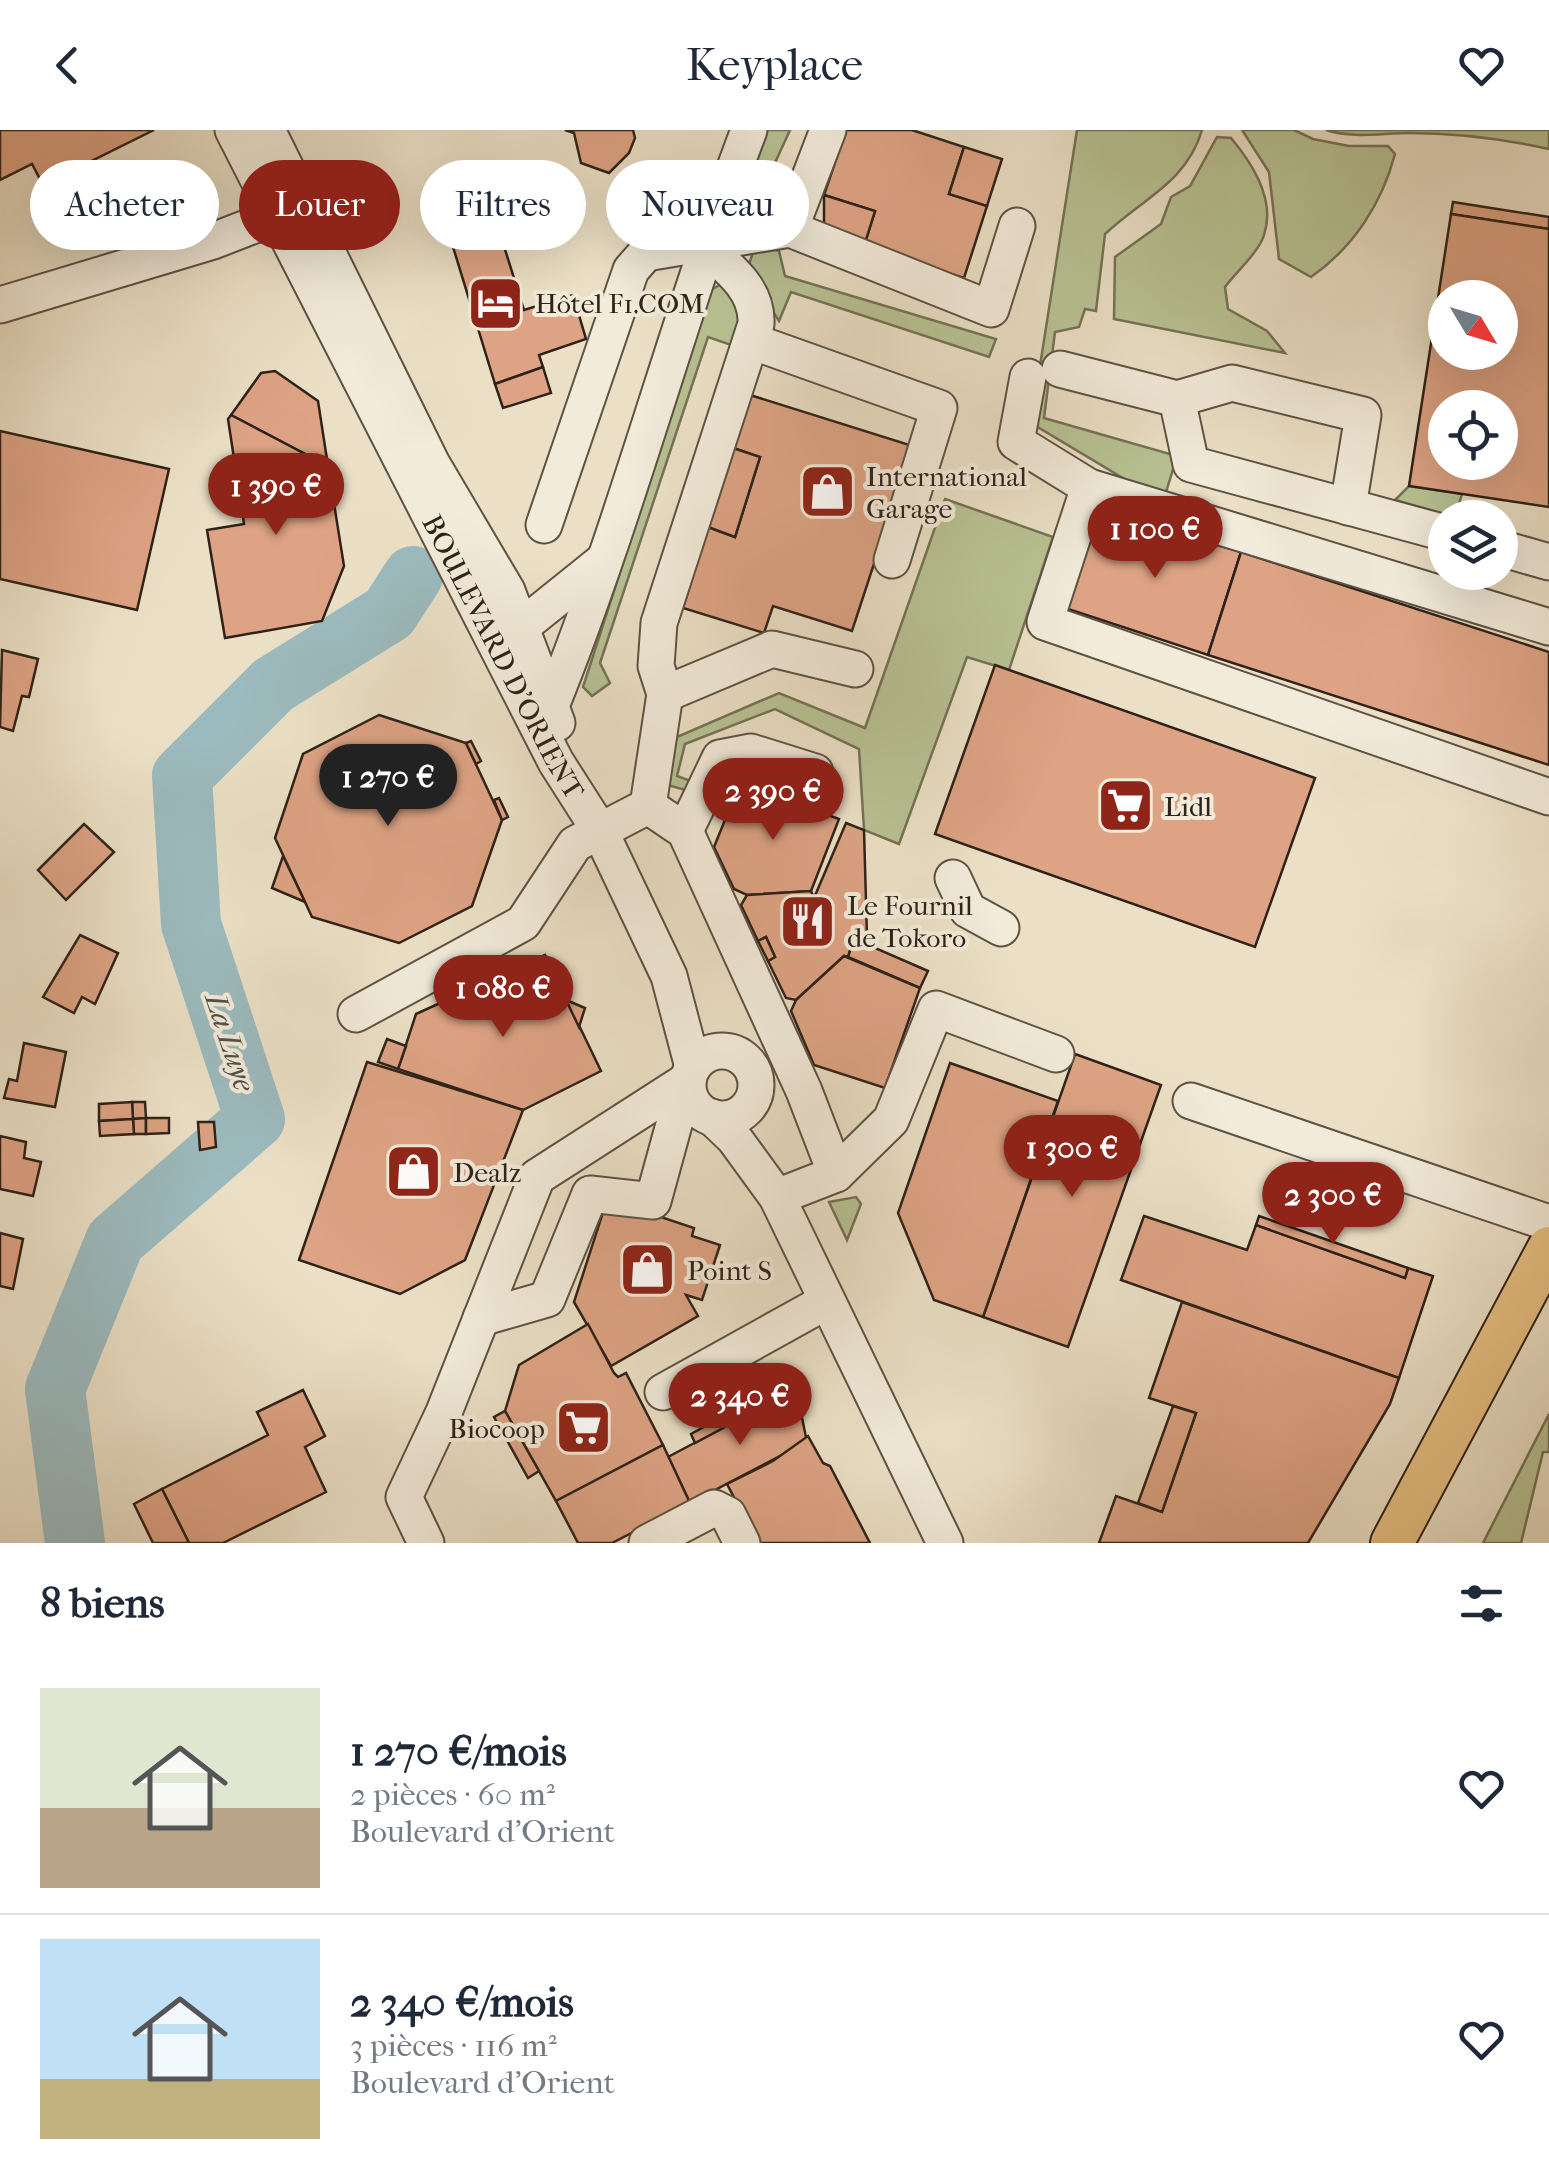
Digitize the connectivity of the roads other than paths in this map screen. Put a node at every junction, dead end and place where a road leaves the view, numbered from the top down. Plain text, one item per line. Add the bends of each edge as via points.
1 (232, 130) edge
2 (253, 130) edge
3 (267, 130) edge
4 (749, 130) edge
5 (828, 130) edge
6 (247, 160) edge
7 (268, 160) edge
8 (738, 160) edge
9 (809, 180) edge
10 (1016, 226) dead end
11 (239, 231) edge
12 (809, 237) edge
13 (293, 250) edge
14 (312, 250) edge
15 (676, 250) edge
16 (704, 250) edge
17 (708, 250) edge
18 (0, 306) edge
19 (750, 341) junction
20 (390, 382) junction
21 (1177, 399) junction
22 (1089, 487) junction
23 (1348, 507) junction
24 (544, 524) dead end
25 (1428, 528) edge
26 (1518, 553) edge
27 (892, 560) dead end
28 (1549, 562) edge
29 (507, 591) junction
30 (578, 605) junction
31 (1549, 627) edge
32 (514, 639) junction
33 (855, 669) dead end
34 (665, 694) junction
35 (552, 706) junction
36 (815, 772) dead end
37 (1549, 796) edge
38 (648, 806) junction
39 (593, 820) junction
40 (684, 831) junction
41 (953, 878) dead end
42 (1001, 928) dead end
43 (669, 976) junction
44 (356, 1014) dead end
45 (729, 1051) junction
46 (1056, 1054) dead end
47 (694, 1098) junction
48 (1191, 1102) dead end
49 (752, 1103) junction
50 (836, 1174) junction
51 (777, 1197) junction
52 (1549, 1223) edge
53 (1549, 1248) edge
54 (827, 1301) junction
55 (1549, 1303) edge
56 (482, 1318) junction
57 (662, 1392) dead end
58 (426, 1543) edge
59 (647, 1543) edge
60 (742, 1543) edge
61 (946, 1543) edge
62 (1392, 1543) edge
63 (1420, 1543) edge

1 - 6 street, BOULEVARD D'ORIENT
2 - 7 street
3 - 20 street, BOULEVARD D'ORIENT
4 - 8 street
5 - 9 street
10 - 12 street via 992,309
11 - 18 street
13 - 32 street, BOULEVARD D'ORIENT via 443,538 465,555
14 - 20 street via 368,363
15 - 24 street via 646,253 631,270
16 - 30 street via 602,561
17 - 19 street via 737,276 757,308
19 - 27 street via 939,408
19 - 34 street via 659,623 656,666
20 - 29 street, BOULEVARD D'ORIENT
21 - 22 street via 1044,372 1016,442
21 - 23 street via 1191,464
21 - 23 street via 1232,383 1362,415
22 - 31 street
22 - 37 street via 1045,622
23 - 25 street
26 - 28 street
29 - 30 street
29 - 32 street, BOULEVARD D'ORIENT
30 - 32 street
30 - 35 street
32 - 35 street, BOULEVARD D'ORIENT
32 - 39 street, BOULEVARD D'ORIENT via 556,762
33 - 34 street via 772,649
34 - 38 street
35 - 39 street, BOULEVARD D'ORIENT
36 - 40 street via 751,752 720,758
38 - 39 street
38 - 40 street
39 - 43 street, BOULEVARD D'ORIENT
39 - 44 street via 524,924
40 - 50 street
41 - 42 street via 968,910
43 - 45 street, BOULEVARD D'ORIENT
43 - 47 street, BOULEVARD D'ORIENT
45 - 47 street via 708,1053
45 - 49 street via 754,1070
46 - 50 street via 936,1008 891,1120
47 - 49 street via 730,1118
47 - 51 street, BOULEVARD D'ORIENT
47 - 56 street via 537,1177
47 - 56 street via 653,1201 590,1194 547,1299
48 - 52 street
49 - 51 street, BOULEVARD D'ORIENT
50 - 51 street
51 - 54 street, BOULEVARD D'ORIENT
53 - 62 main road
54 - 57 street
54 - 61 street, BOULEVARD D'ORIENT
55 - 63 main road
56 - 58 street via 404,1497
59 - 60 street via 714,1508 728,1516

